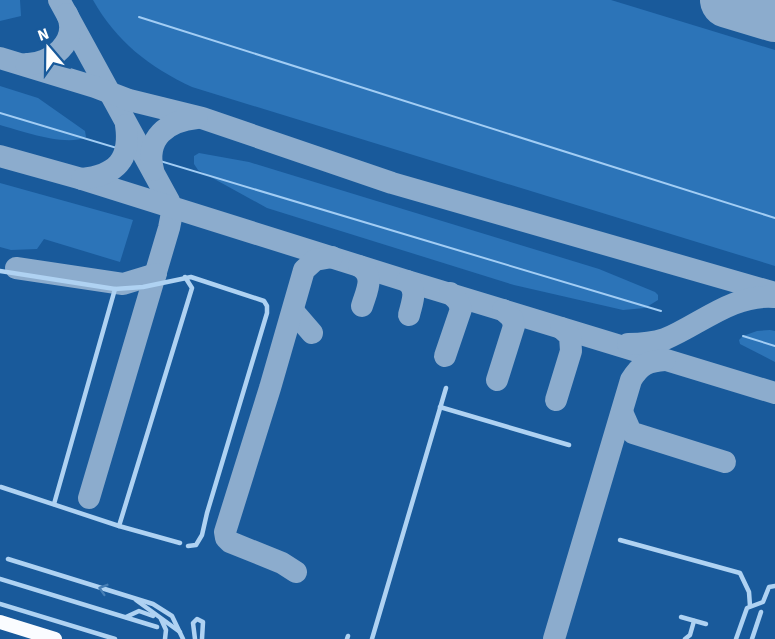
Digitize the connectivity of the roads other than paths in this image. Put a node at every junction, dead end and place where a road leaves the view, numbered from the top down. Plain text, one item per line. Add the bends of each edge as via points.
1 (0, 271) edge
2 (185, 278) junction
3 (115, 289) junction
4 (446, 388) dead end
5 (440, 407) junction
6 (569, 446) dead end
7 (1, 487) edge
8 (54, 504) junction
9 (119, 526) junction
10 (620, 540) dead end
11 (180, 543) dead end
12 (188, 546) dead end
13 (8, 559) dead end
14 (0, 579) edge
15 (775, 586) edge
16 (134, 598) junction
17 (0, 604) edge
18 (750, 606) junction
19 (761, 612) dead end
20 (126, 617) junction
21 (158, 617) junction
22 (681, 617) dead end
23 (694, 621) junction
24 (0, 622) edge
25 (706, 624) dead end
26 (158, 627) dead end
27 (182, 636) edge
28 (55, 639) edge
29 (115, 639) edge
30 (165, 639) edge
31 (195, 639) edge
32 (202, 639) edge
33 (372, 639) edge
34 (685, 639) edge
35 (736, 639) edge
36 (752, 639) edge

1 - 3 lane
2 - 3 lane via 143,288
2 - 9 lane via 192,288
2 - 12 lane via 198,278 258,297 267,306 202,535 196,545
3 - 8 lane
4 - 5 lane
5 - 6 lane
5 - 33 lane
7 - 8 lane
8 - 9 lane
9 - 11 lane
10 - 18 lane via 740,573 749,592
16 -> 13 lane
14 - 20 lane
15 - 18 lane via 769,587 763,602
16 - 21 lane
16 - 27 lane via 165,610 177,622
17 - 29 lane
18 - 35 lane via 745,610
19 - 36 lane
20 - 21 lane via 139,611
20 - 26 lane
21 - 27 lane
21 - 30 lane via 165,626
22 - 23 lane
23 - 25 lane
23 - 34 lane
24 - 28 main road
31 - 32 lane via 192,623 197,619 203,622

